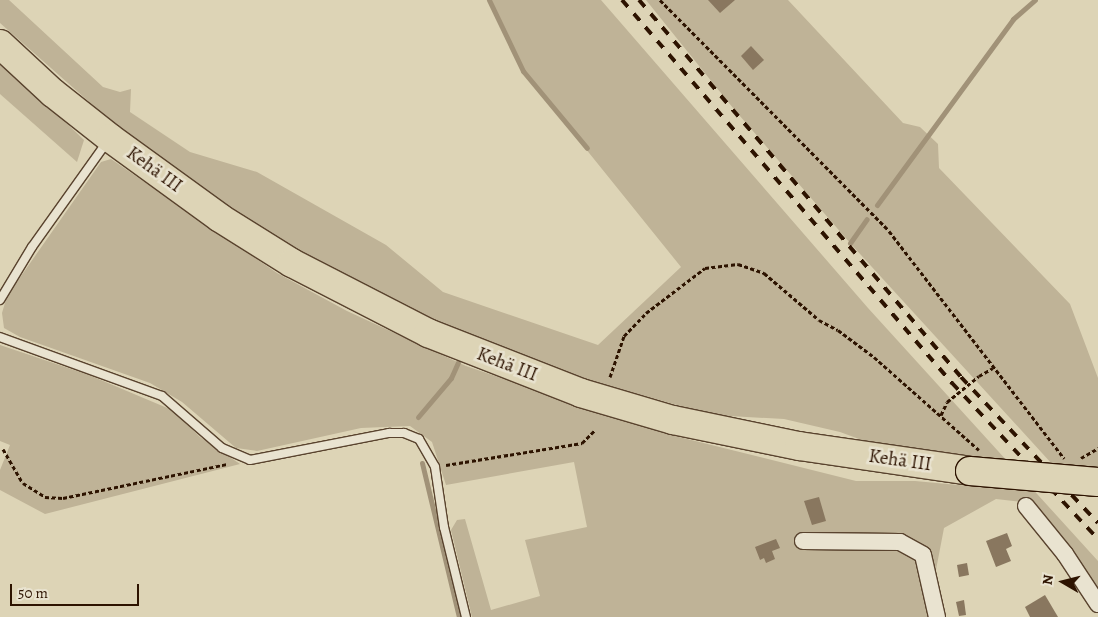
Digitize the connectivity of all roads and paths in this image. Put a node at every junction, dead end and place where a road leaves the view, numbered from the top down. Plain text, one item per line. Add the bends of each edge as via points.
1 (660, 0) edge
2 (0, 44) edge
3 (110, 138) junction
4 (0, 300) edge
5 (0, 337) edge
6 (993, 368) junction
7 (610, 377) dead end
8 (941, 415) junction
9 (595, 430) dead end
10 (1098, 448) edge
11 (3, 449) dead end
12 (1077, 459) dead end
13 (250, 460) junction
14 (976, 462) junction
15 (1068, 462) dead end
16 (435, 467) junction
17 (1098, 482) edge
18 (1026, 506) dead end
19 (803, 541) dead end
20 (1098, 604) edge
21 (466, 617) edge
22 (937, 617) edge

1 - 6 path via 889,231
2 - 3 highway, Kehä III via 53,93
3 - 4 lane via 32,247
3 - 14 highway, Kehä III via 220,218 292,263 428,333 498,362 673,420 799,446
5 - 13 lane via 162,396 222,448
6 - 8 path via 947,402
6 - 15 path
7 - 8 path via 624,336 646,313 705,268 738,264 764,273 819,320 874,357
8 - 14 path
9 - 16 path via 582,443
10 - 12 path
11 - 13 path via 23,482 45,497 63,498
13 - 16 lane via 389,433 404,433 419,439
14 - 17 highway, Kehä III, bridge
16 - 21 lane via 444,527
18 - 20 street via 1065,554
19 - 22 street via 900,542 923,555

